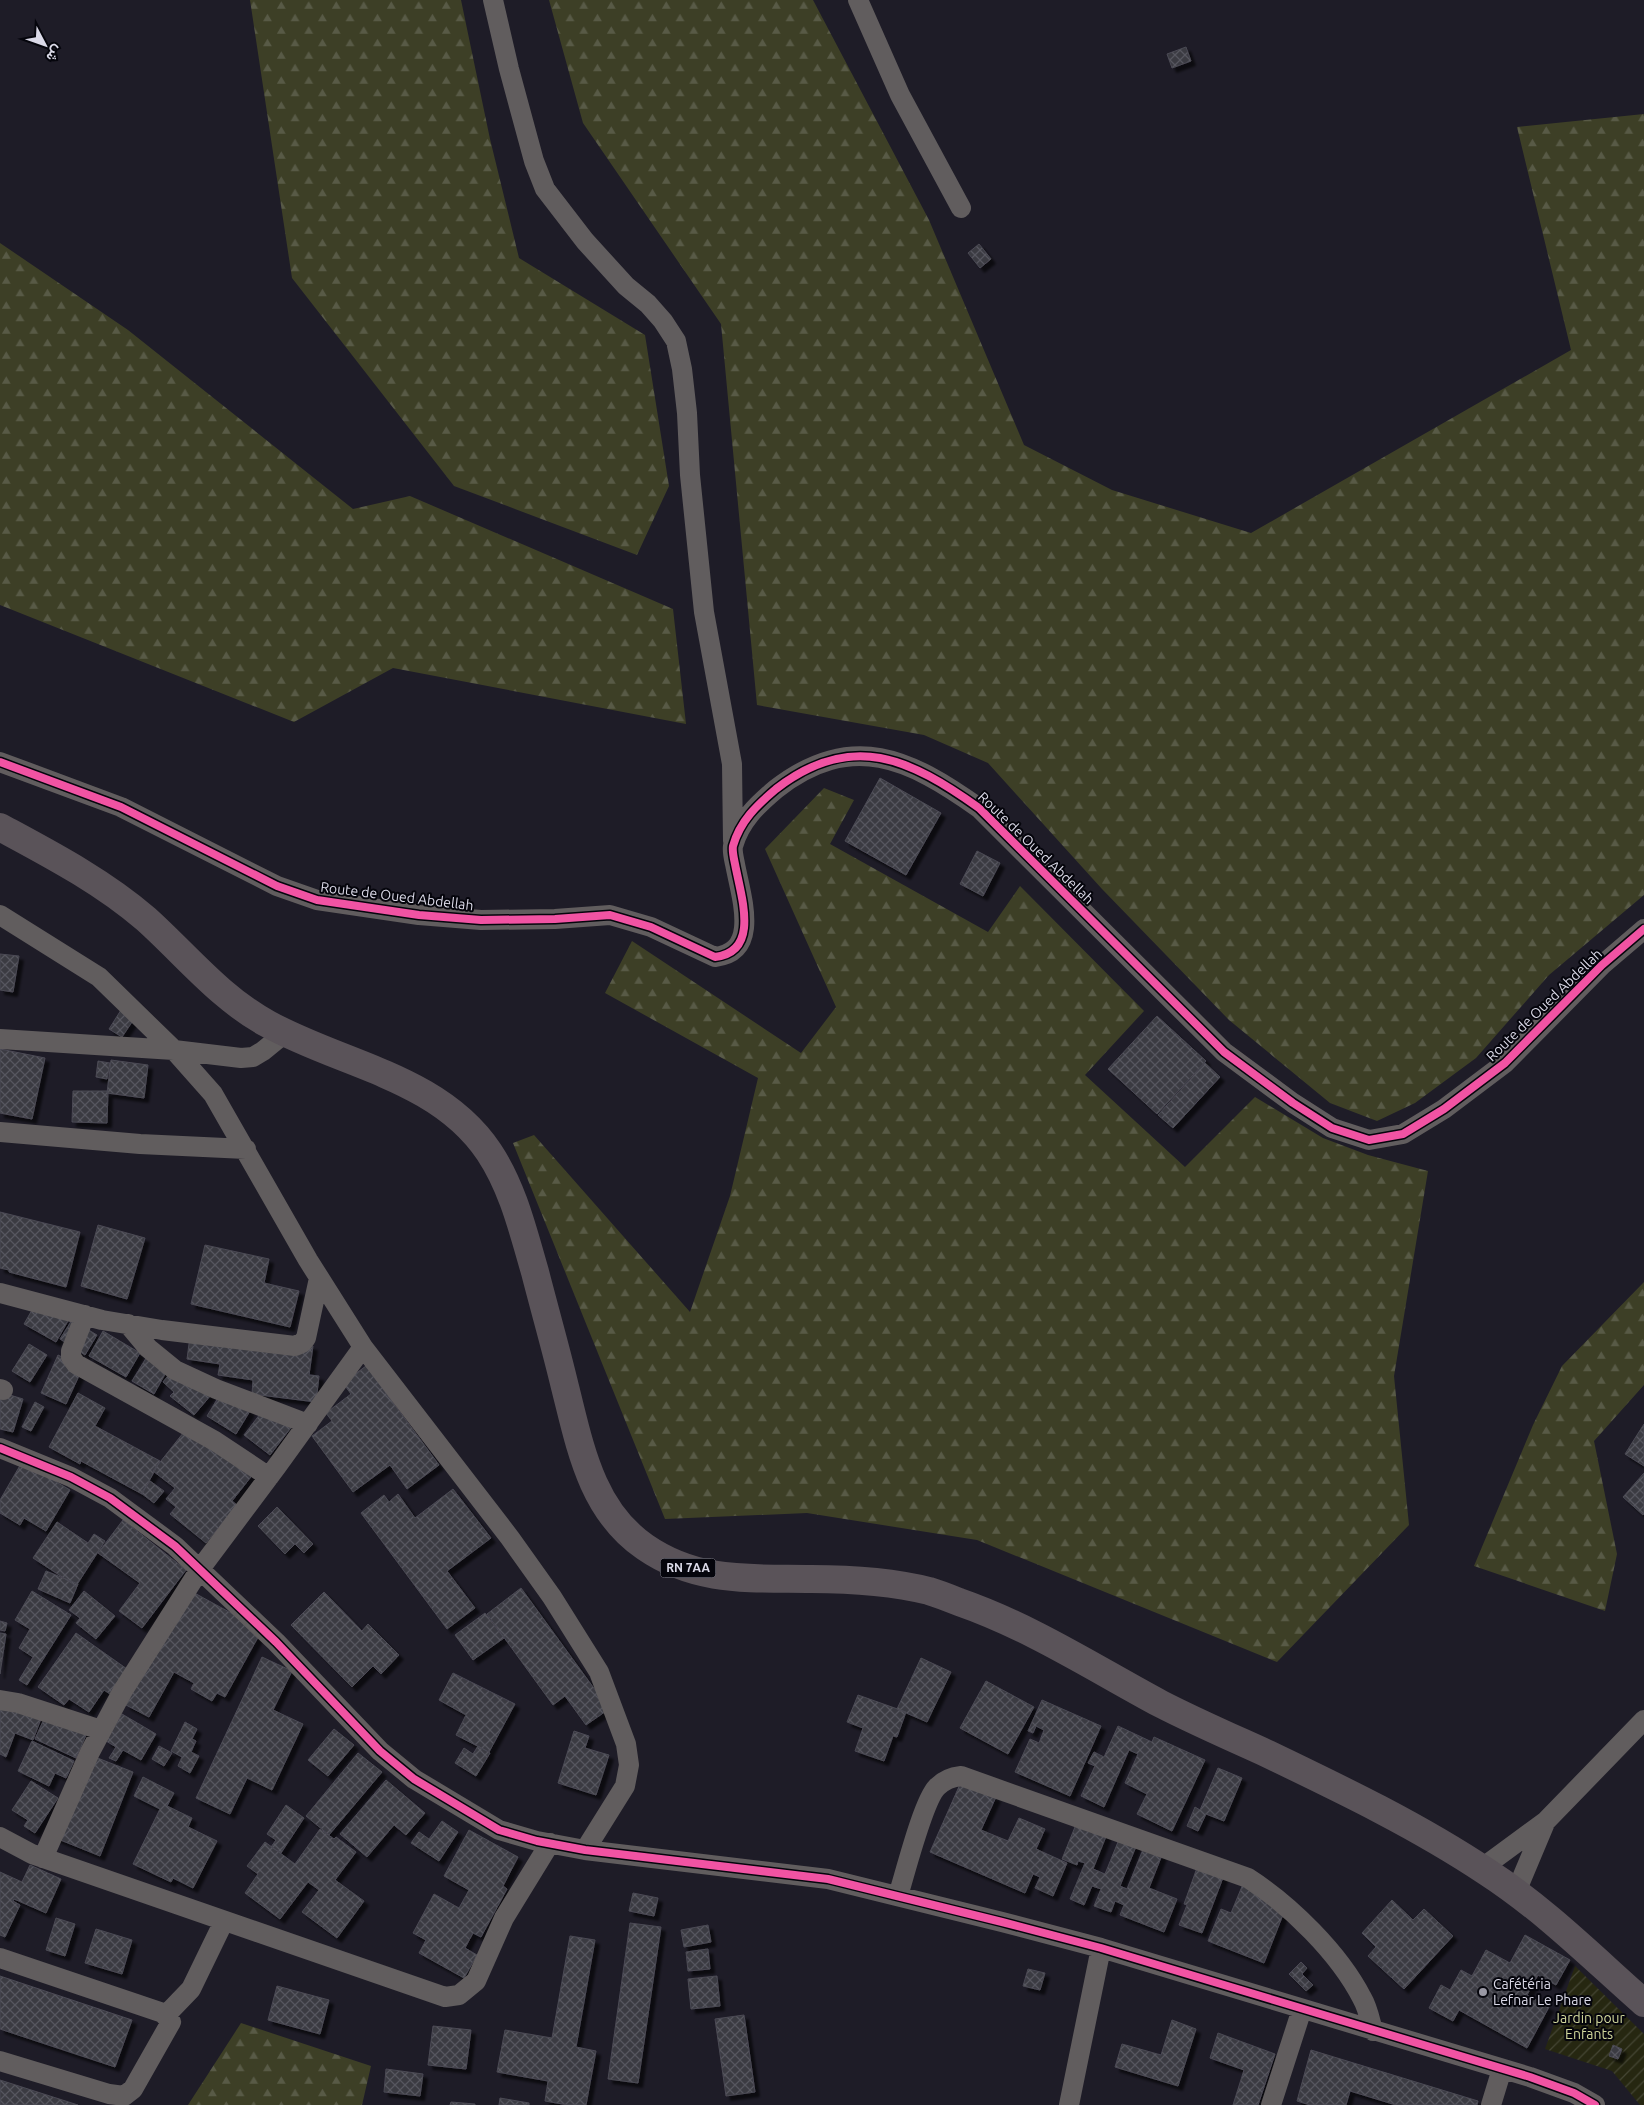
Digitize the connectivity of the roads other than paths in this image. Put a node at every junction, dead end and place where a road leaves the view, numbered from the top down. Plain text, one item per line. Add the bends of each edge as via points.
1 (493, 0) edge
2 (858, 0) edge
3 (961, 208) dead end
4 (0, 762) edge
5 (0, 827) edge
6 (732, 848) junction
7 (0, 915) edge
8 (1644, 929) edge
9 (285, 1033) junction
10 (0, 1039) edge
11 (174, 1050) junction
12 (0, 1132) edge
13 (246, 1149) junction
14 (319, 1278) junction
15 (0, 1294) edge
16 (85, 1315) junction
17 (128, 1324) junction
18 (363, 1347) junction
19 (308, 1424) junction
20 (0, 1448) edge
21 (269, 1478) junction
22 (200, 1569) junction
23 (0, 1700) edge
24 (1644, 1720) edge
25 (101, 1730) junction
26 (1546, 1821) junction
27 (0, 1837) edge
28 (550, 1844) junction
29 (585, 1850) junction
30 (43, 1858) junction
31 (1482, 1868) junction
32 (1516, 1892) junction
33 (898, 1896) junction
34 (224, 1921) junction
35 (1101, 1948) junction
36 (0, 1958) edge
37 (1644, 2003) edge
38 (1302, 2009) junction
39 (166, 2015) junction
40 (1373, 2031) junction
41 (0, 2060) edge
42 (1502, 2068) junction
43 (1069, 2105) edge
44 (1271, 2105) edge
45 (1491, 2105) edge
46 (1595, 2105) edge

1 - 6 street via 511,78 545,189 585,241 658,315 676,340 682,369 704,612 732,764
2 - 3 street via 900,95
4 - 6 street, Route de Oued Abdellah via 121,807 277,886 317,900 419,915 481,920 610,915 651,927 715,958 736,950 744,929
5 - 9 main road, RN 7AA via 114,895 142,916 239,1006
6 - 8 street, Route de Oued Abdellah via 742,824 757,804 811,768 857,754 916,768 945,783 980,808 1224,1052 1293,1104 1332,1128 1369,1140 1403,1134 1444,1109 1497,1068 1602,965
7 - 11 street via 99,977
9 - 11 street via 253,1057
9 - 31 main road, RN 7AA via 401,1080 433,1098 464,1122 487,1150 508,1187 523,1231 585,1465 603,1506 637,1542 667,1562 706,1574 751,1579 865,1582 929,1591 985,1611 1046,1640 1164,1706 1397,1818
10 - 11 street
11 - 13 street via 213,1094
12 - 13 street
13 - 14 street
14 - 17 street via 306,1338 295,1346
14 - 18 street
15 - 16 street
16 - 17 street
16 - 21 street via 72,1351 71,1357 76,1364 215,1441
17 - 19 street via 148,1348 175,1370
18 - 19 street
18 - 29 street via 510,1538 599,1672 626,1744 629,1766 625,1786
19 - 21 street
20 - 22 street via 71,1476 110,1498 175,1546
21 - 22 street
22 - 25 street
22 - 28 street via 276,1642 380,1751 414,1779 499,1830
23 - 25 street
24 - 26 street
25 - 30 street
26 - 31 street
26 - 32 street
27 - 30 street
28 - 29 street
28 - 34 street via 504,1918 476,1981 459,1995 445,1997
29 - 33 street via 828,1879
30 - 34 street
31 - 32 main road, RN 7AA
32 - 37 main road, RN 7AA
33 - 35 street
33 - 40 street via 928,1803 936,1788 949,1778 961,1776 1248,1878 1296,1915 1347,1971 1364,2000
34 - 39 street via 191,1989
35 - 38 street
35 - 43 street
36 - 39 street
38 - 40 street
38 - 44 street
39 - 41 street via 171,2024 133,2089 124,2096
40 - 42 street
42 - 45 street
42 - 46 street via 1574,2093

